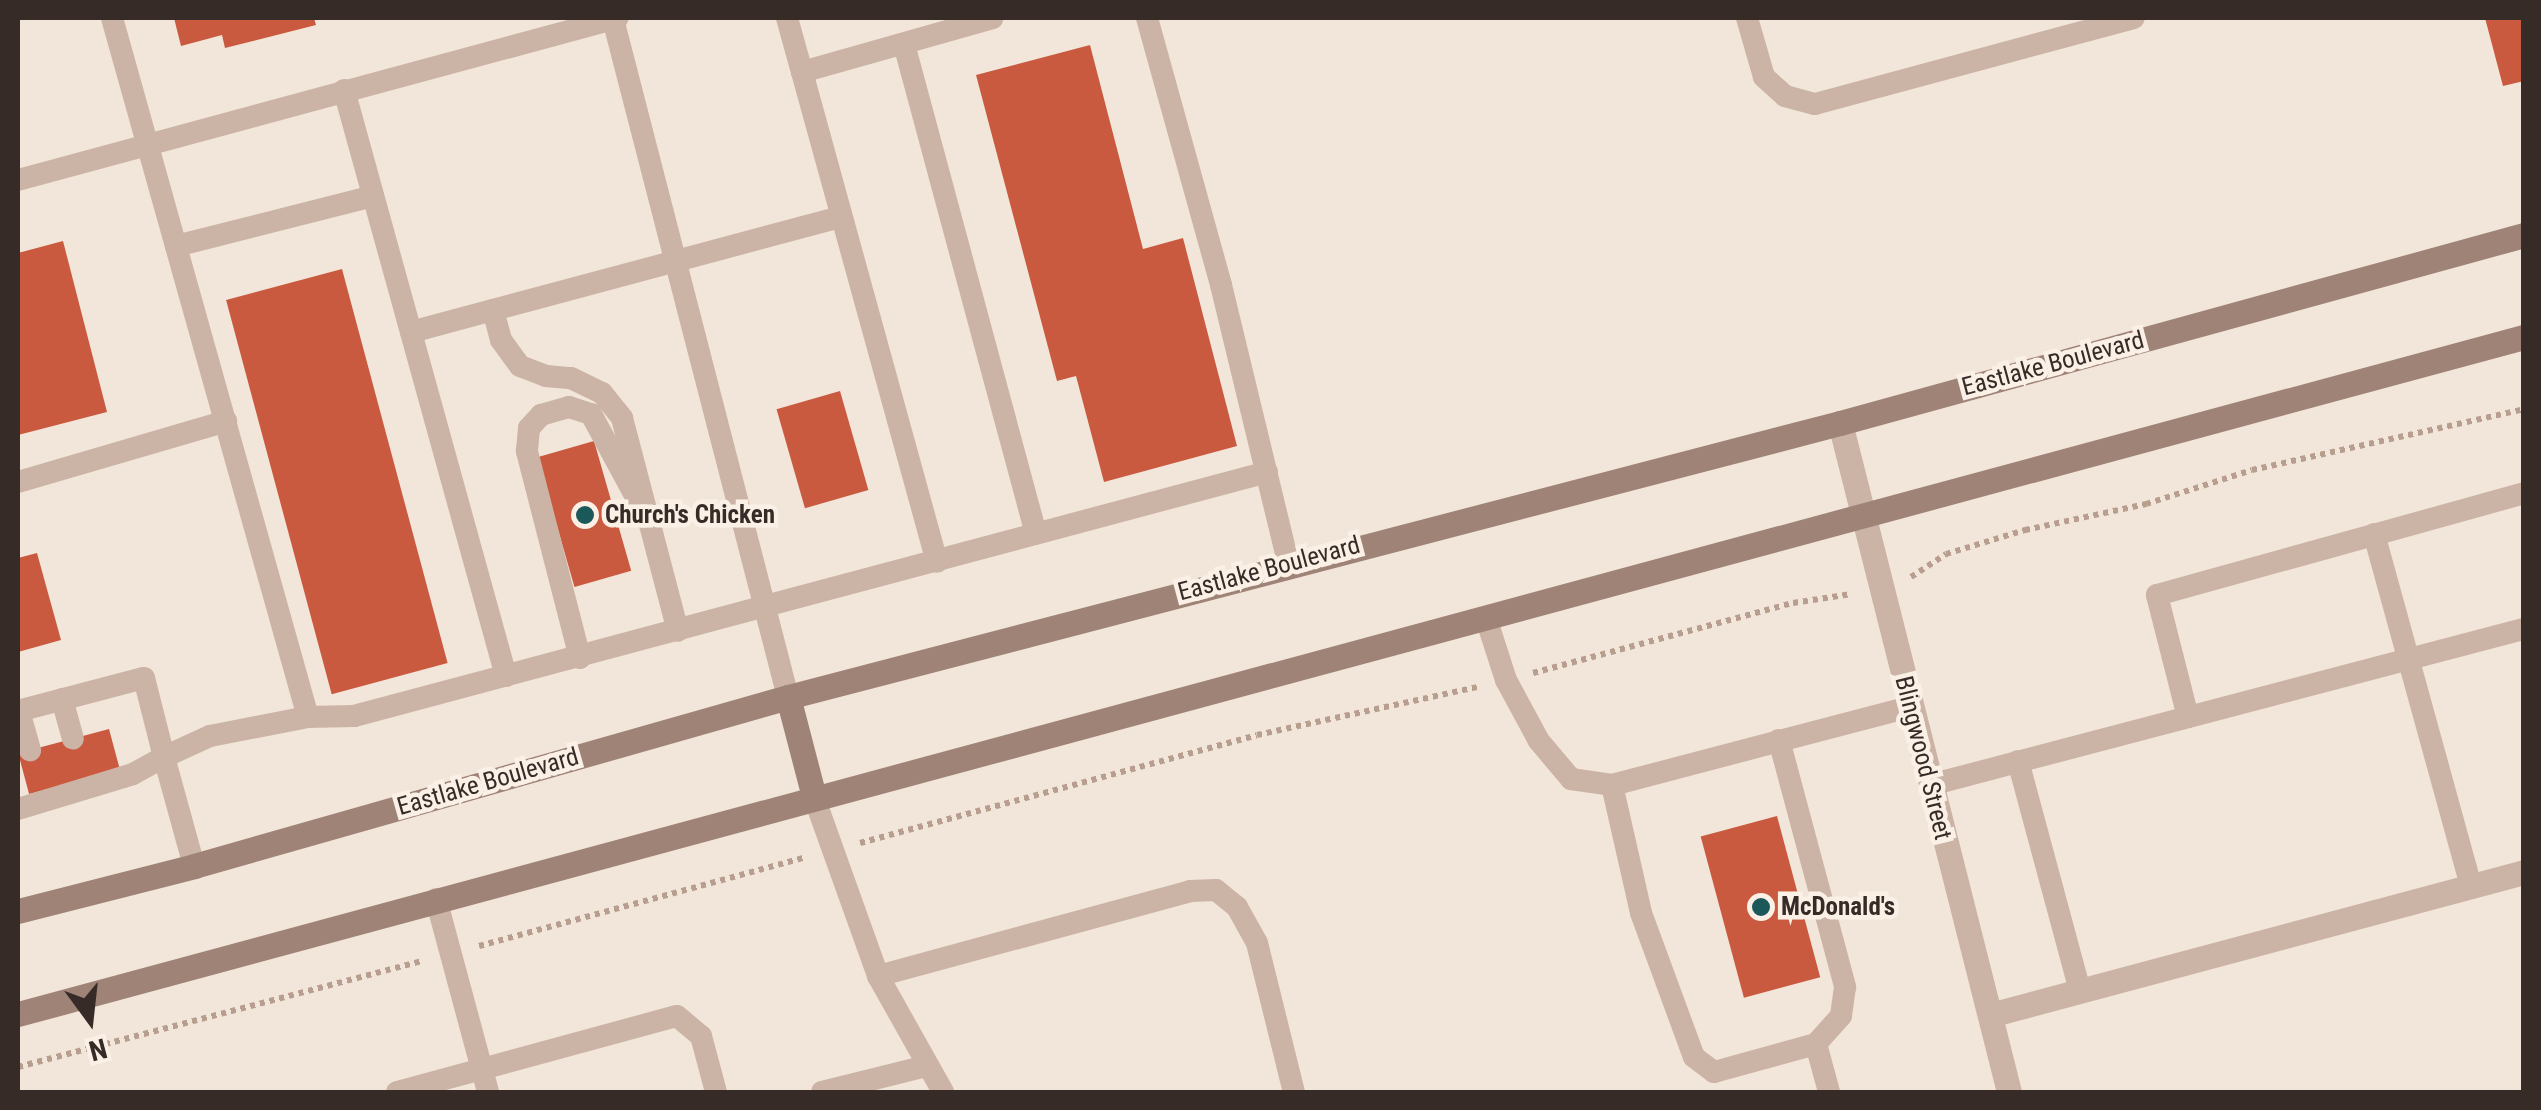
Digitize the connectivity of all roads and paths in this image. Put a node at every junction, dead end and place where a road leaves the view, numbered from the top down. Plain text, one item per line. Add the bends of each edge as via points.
1 (112, 18) edge
2 (615, 18) edge
3 (787, 18) edge
4 (993, 18) edge
5 (1147, 18) edge
6 (1747, 18) edge
7 (2134, 18) edge
8 (904, 44) junction
9 (802, 72) junction
10 (344, 90) junction
11 (148, 143) junction
12 (18, 180) edge
13 (373, 196) junction
14 (841, 217) junction
15 (2524, 235) edge
16 (176, 246) junction
17 (676, 261) junction
18 (493, 310) junction
19 (411, 332) junction
20 (2524, 337) edge
21 (2524, 409) edge
22 (226, 421) junction
23 (1840, 423) junction
24 (1267, 472) junction
25 (18, 482) edge
26 (2524, 493) edge
27 (646, 514) junction
28 (1861, 514) junction
29 (1036, 534) junction
30 (2374, 534) junction
31 (937, 562) junction
32 (1288, 564) junction
33 (1909, 577) dead end
34 (1842, 597) dead end
35 (765, 608) junction
36 (1486, 618) junction
37 (2524, 628) edge
38 (678, 631) junction
39 (580, 658) junction
40 (2408, 659) junction
41 (506, 676) junction
42 (1506, 680) junction
43 (788, 697) junction
44 (62, 699) junction
45 (1910, 707) junction
46 (18, 711) edge
47 (2188, 717) junction
48 (308, 718) junction
49 (73, 739) dead end
50 (1780, 740) junction
51 (30, 750) dead end
52 (164, 757) junction
53 (2018, 762) junction
54 (1930, 785) junction
55 (1612, 786) junction
56 (814, 796) junction
57 (18, 809) edge
58 (834, 850) junction
59 (194, 866) junction
60 (2524, 872) edge
61 (2471, 886) junction
62 (436, 899) junction
63 (18, 911) edge
64 (452, 953) junction
65 (878, 976) junction
66 (2080, 991) junction
67 (18, 1014) edge
68 (1990, 1015) junction
69 (1816, 1044) junction
70 (926, 1066) junction
71 (18, 1067) edge
72 (482, 1068) junction
73 (400, 1092) edge
74 (488, 1092) edge
75 (716, 1092) edge
76 (822, 1092) edge
77 (943, 1092) edge
78 (1294, 1092) edge
79 (1829, 1092) edge
80 (2009, 1092) edge

1 - 11 lane
2 - 10 lane
2 - 17 lane
3 - 9 lane
4 - 8 lane
5 - 24 lane
6 - 7 lane via 1764,76 1786,96 1815,104
8 - 9 lane
8 - 29 lane
9 - 14 lane
10 - 11 lane
10 - 13 lane
11 - 12 lane
11 - 16 lane
13 - 16 lane
13 - 19 lane
14 - 17 lane
14 - 31 lane
15 - 23 main road, Eastlake Boulevard
16 - 22 lane
17 - 18 lane
17 - 35 lane
18 - 19 lane
18 - 27 lane via 501,340 520,366 602,393 622,418
19 - 41 lane
20 - 28 main road
21 - 33 path via 2025,530 1946,554
22 - 25 lane
22 - 48 lane
23 - 28 street, Blingwood Street
23 - 32 main road, Eastlake Boulevard
24 - 29 lane
24 - 32 lane
26 - 30 lane
27 - 38 lane
27 - 39 lane via 591,414 569,408 541,415 529,428 527,450
28 - 36 main road
28 - 45 street, Blingwood Street
29 - 31 lane
30 - 40 lane
30 - 47 lane via 2156,595
31 - 35 lane
32 - 43 main road, Eastlake Boulevard
34 - 42 path via 1793,603
35 - 38 lane
35 - 43 lane
36 - 42 lane
36 - 56 main road
37 - 40 lane
38 - 39 lane
39 - 41 lane
40 - 47 lane
40 - 61 lane
41 - 48 lane via 354,716
42 - 55 lane via 1571,778
42 - 58 path via 1299,724
43 - 56 main road
43 - 59 main road, Eastlake Boulevard
44 - 46 lane
44 - 49 lane
44 - 52 lane via 144,678
45 - 50 lane
45 - 54 street, Blingwood Street
46 - 51 lane
47 - 53 lane
48 - 52 lane via 210,736
50 - 55 lane
50 - 69 lane via 1844,987 1841,1016
52 - 57 lane via 133,774 42,796
52 - 59 lane
53 - 54 lane
53 - 66 lane
54 - 68 street, Blingwood Street
55 - 69 lane via 1641,913 1694,1057 1714,1072
56 - 58 lane
56 - 62 main road
58 - 64 path
58 - 65 lane
59 - 63 main road, Eastlake Boulevard
60 - 61 street
61 - 66 street
62 - 64 lane
62 - 67 main road
64 - 71 path
64 - 72 lane
65 - 70 lane
65 - 78 lane via 1190,891 1216,890 1237,907 1256,943
66 - 68 street
68 - 80 street, Blingwood Street
69 - 79 lane
70 - 76 lane
70 - 77 lane
72 - 73 lane
72 - 74 lane
72 - 75 lane via 677,1016 701,1036

